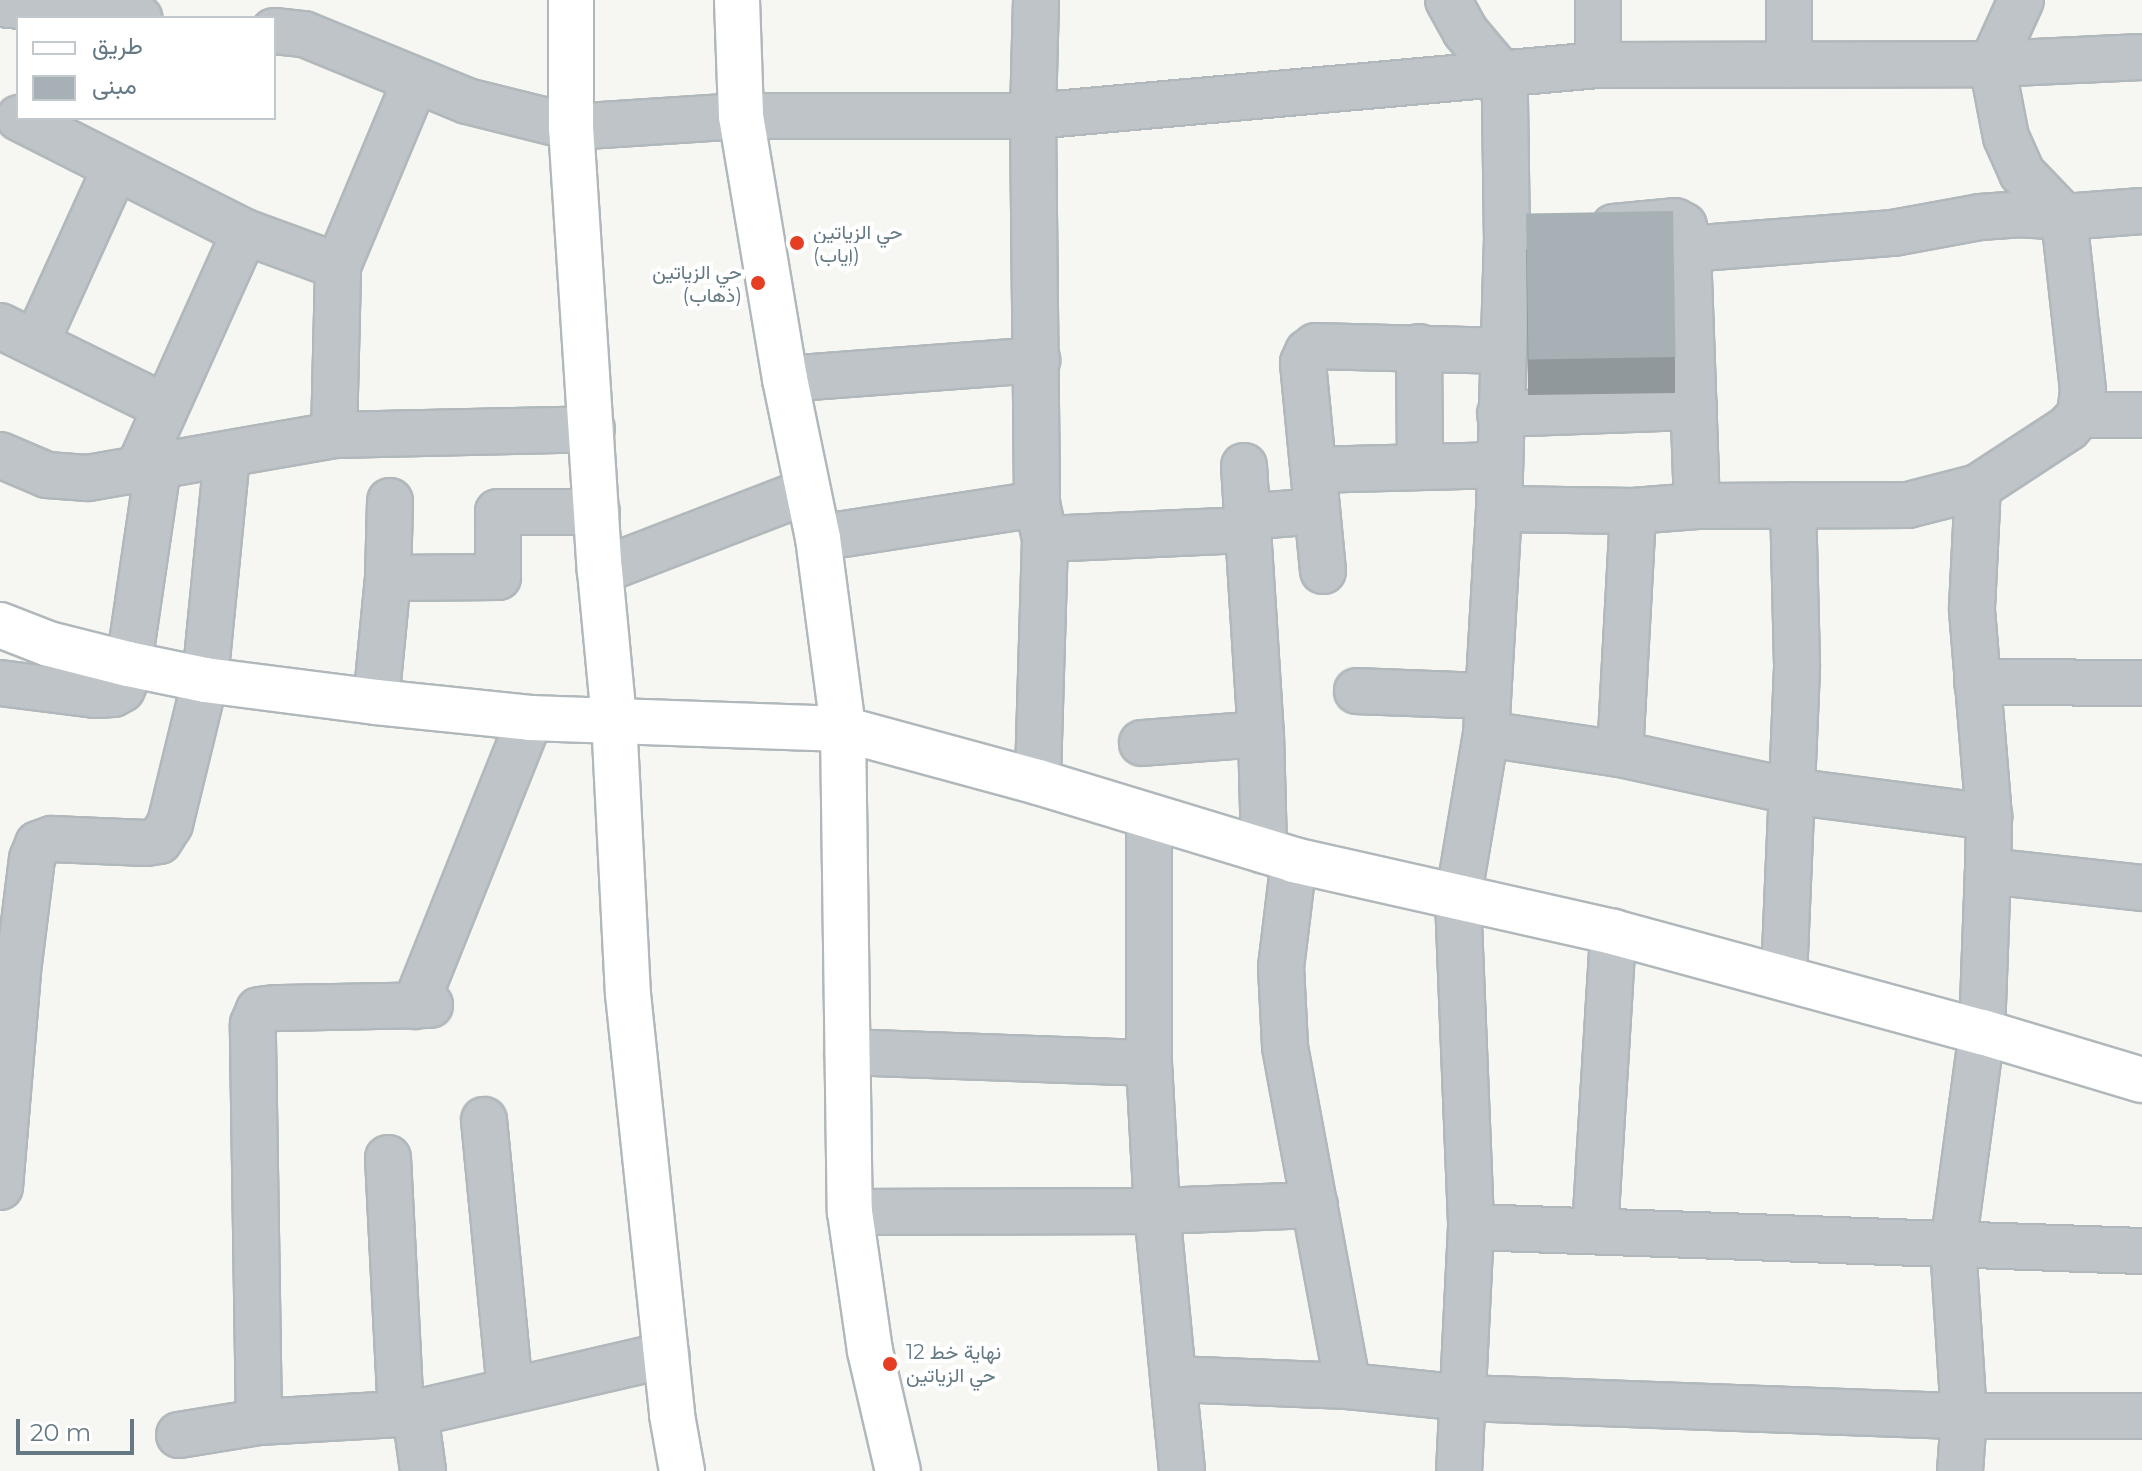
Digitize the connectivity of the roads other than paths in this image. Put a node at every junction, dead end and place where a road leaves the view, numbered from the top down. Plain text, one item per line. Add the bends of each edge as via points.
1 (571, 0) edge
2 (737, 0) edge
3 (1036, 0) edge
4 (1448, 0) edge
5 (1598, 0) edge
6 (1789, 0) edge
7 (2021, 0) edge
8 (0, 4) edge
9 (119, 16) edge
10 (294, 21) edge
11 (2142, 57) edge
12 (1992, 64) junction
13 (1598, 65) junction
14 (1789, 65) junction
15 (1501, 74) junction
16 (415, 82) junction
17 (741, 116) junction
18 (1033, 116) junction
19 (22, 120) edge
20 (571, 127) junction
21 (116, 167) junction
22 (2142, 211) edge
23 (2064, 217) junction
24 (245, 232) junction
25 (1507, 238) junction
26 (1688, 249) junction
27 (338, 266) junction
28 (18, 334) edge
29 (1419, 347) junction
30 (1504, 351) junction
31 (1037, 360) junction
32 (785, 379) junction
33 (165, 407) junction
34 (1694, 407) junction
35 (1500, 414) junction
36 (2080, 415) junction
37 (2142, 415) edge
38 (592, 429) junction
39 (334, 435) junction
40 (0, 455) edge
41 (227, 455) junction
42 (1420, 464) junction
43 (1499, 465) junction
44 (1244, 466) dead end
45 (147, 470) junction
46 (1978, 487) junction
47 (807, 491) junction
48 (1316, 491) junction
49 (390, 501) dead end
50 (1793, 505) junction
51 (1697, 506) junction
52 (1499, 509) junction
53 (1633, 511) junction
54 (597, 512) junction
55 (1041, 522) junction
56 (1245, 524) junction
57 (818, 538) junction
58 (600, 571) junction
59 (1323, 571) dead end
60 (388, 578) junction
61 (0, 625) edge
62 (128, 664) junction
63 (205, 680) junction
64 (1977, 682) junction
65 (0, 683) edge
66 (2142, 683) edge
67 (1357, 691) dead end
68 (376, 702) junction
69 (1487, 715) junction
70 (530, 718) junction
71 (614, 719) junction
72 (843, 729) junction
73 (1261, 734) junction
74 (1142, 743) dead end
75 (1620, 754) junction
76 (1038, 782) junction
77 (1790, 791) junction
78 (1149, 816) junction
79 (1989, 817) junction
80 (1279, 855) junction
81 (1988, 871) junction
82 (2142, 888) edge
83 (1458, 899) junction
84 (1613, 932) junction
85 (1784, 978) junction
86 (1982, 1032) junction
87 (847, 1052) junction
88 (1149, 1063) junction
89 (2142, 1080) edge
90 (484, 1120) dead end
91 (388, 1158) dead end
92 (0, 1187) edge
93 (1315, 1205) junction
94 (1157, 1211) junction
95 (850, 1212) junction
96 (1471, 1227) junction
97 (1595, 1230) junction
98 (1953, 1246) junction
99 (2142, 1251) edge
100 (666, 1355) junction
101 (1173, 1379) junction
102 (1348, 1386) junction
103 (510, 1390) junction
104 (1465, 1398) junction
105 (408, 1414) junction
106 (1964, 1416) junction
107 (2142, 1416) edge
108 (259, 1422) junction
109 (179, 1435) dead end
110 (423, 1471) edge
111 (682, 1471) edge
112 (898, 1471) edge
113 (1182, 1471) edge
114 (1459, 1471) edge
115 (1960, 1471) edge

1 - 20 street
2 - 17 street
3 - 18 street
4 - 15 street via 1465,31
5 - 13 street
6 - 14 street
7 - 12 street
8 - 9 street
10 - 16 street
11 - 12 street
12 - 14 street
12 - 23 street via 2006,137 2022,173
13 - 14 street
13 - 15 street
15 - 18 street
15 - 25 street
16 - 20 street
16 - 27 street
17 - 18 street
17 - 20 street
17 - 32 street
18 - 31 street
19 - 21 street
20 - 38 street
21 - 24 street
21 - 28 street
22 - 23 street
23 - 26 street via 1980,217 1893,233
23 - 36 street via 2083,390
24 - 27 street
24 - 33 street
25 - 26 street via 1675,221 1684,226
25 - 30 street
26 - 34 street
27 - 39 street
28 - 33 street
29 - 30 street
29 - 42 street
29 - 48 street via 1316,346 1308,352 1303,363
30 - 35 street
31 - 32 street
31 - 55 street
32 - 47 street
33 - 45 street
34 - 35 street
34 - 51 street
35 - 43 street
36 - 37 street
36 - 46 street
38 - 39 street
38 - 54 street
39 - 41 street
40 - 45 street via 47,475 88,478
41 - 45 street
41 - 63 street
42 - 43 street
42 - 48 street
43 - 52 street
44 - 56 street
45 - 62 street
46 - 50 street via 1908,505
46 - 64 street via 1972,608
47 - 57 street
47 - 58 street
48 - 56 street
48 - 59 street
49 - 60 street
50 - 51 street
50 - 77 street via 1797,665
51 - 53 street
52 - 53 street
52 - 69 street
53 - 75 street
54 - 58 street
54 - 60 street via 498,512 498,577
55 - 56 street
55 - 57 street
55 - 76 street
56 - 73 street
57 - 72 street
58 - 71 street
60 - 68 street
61 - 62 street
62 - 63 street
62 - 65 street via 122,689 113,694
63 - 68 street
63 - 92 street via 170,824 159,841 52,839 38,844 18,971
64 - 66 street
64 - 79 street
67 - 69 street
68 - 70 street
69 - 75 street
69 - 83 street
70 - 71 street
70 - 108 street via 423,1006 276,1008 259,1010 253,1024
71 - 72 street
71 - 100 street via 628,994
72 - 76 street
72 - 87 street
73 - 74 street
73 - 80 street
75 - 77 street
76 - 78 street
77 - 79 street
77 - 85 street
78 - 80 street
78 - 88 street
79 - 81 street
80 - 83 street
80 - 93 street via 1285,1047
81 - 82 street
81 - 86 street
83 - 84 street
83 - 96 street
84 - 85 street
84 - 97 street
85 - 86 street
86 - 89 street
86 - 98 street
87 - 88 street
87 - 95 street
88 - 94 street
90 - 103 street
91 - 105 street
93 - 94 street
93 - 102 street
94 - 95 street
94 - 101 street
95 - 112 street via 870,1351
96 - 97 street
96 - 104 street
97 - 98 street
98 - 99 street
98 - 106 street
100 - 103 street
100 - 111 street
101 - 102 street
101 - 113 street
102 - 104 street
103 - 105 street
104 - 106 street
104 - 114 street
105 - 108 street
105 - 110 street
106 - 107 street
106 - 115 street
108 - 109 street

